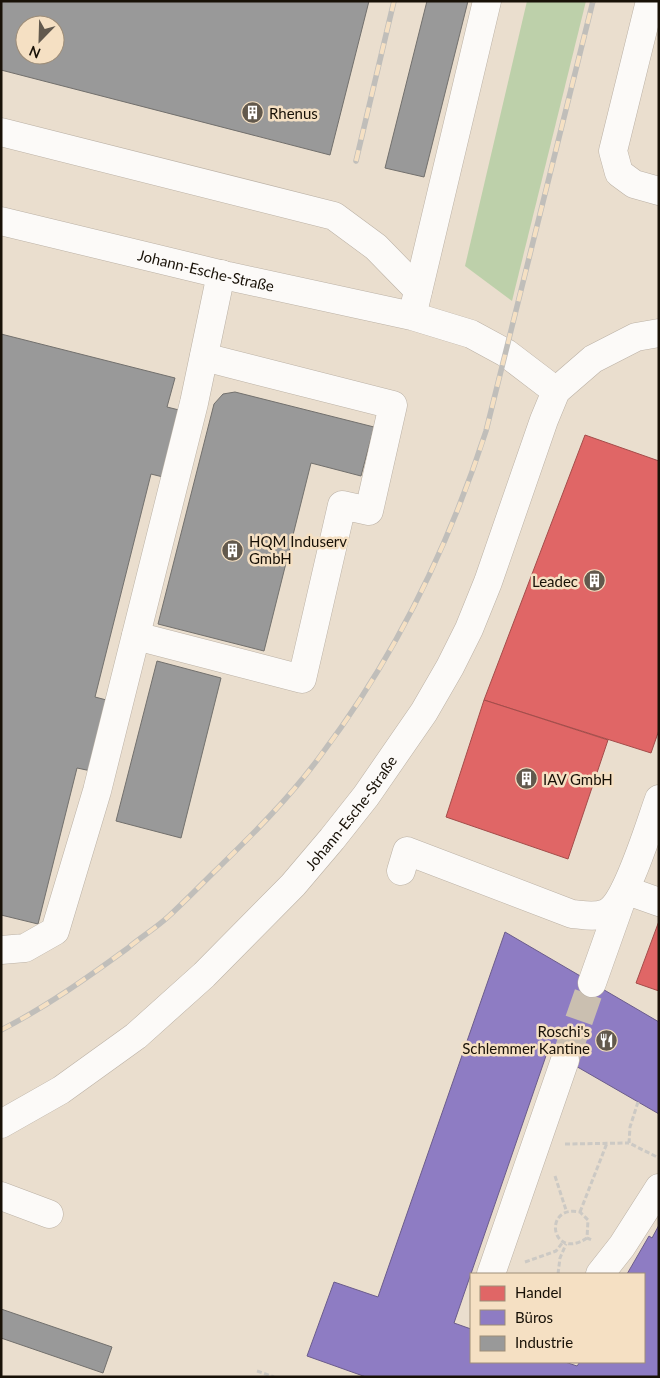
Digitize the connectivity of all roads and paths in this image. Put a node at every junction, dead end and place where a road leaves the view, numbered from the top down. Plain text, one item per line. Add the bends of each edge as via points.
1 (487, 1) edge
2 (650, 1) edge
3 (1, 132) edge
4 (659, 191) edge
5 (1, 221) edge
6 (221, 274) junction
7 (415, 303) junction
8 (659, 333) edge
9 (204, 357) junction
10 (556, 391) junction
11 (136, 636) junction
12 (659, 799) edge
13 (401, 871) dead end
14 (625, 890) junction
15 (659, 902) edge
16 (1, 950) edge
17 (592, 983) tunnel mouth
18 (565, 1060) tunnel mouth
19 (638, 1102) dead end
20 (1, 1124) edge
21 (540, 1136) junction
22 (629, 1143) junction
23 (607, 1144) junction
24 (659, 1158) edge
25 (659, 1188) edge
26 (1, 1196) edge
27 (49, 1214) dead end
28 (587, 1238) dead end
29 (564, 1243) junction
30 (493, 1268) edge
31 (558, 1273) edge
32 (601, 1273) edge
33 (257, 1371) dead end
34 (274, 1377) edge

1 - 7 street
2 - 4 street via 613,151 619,173 634,184
3 - 7 street via 334,216 376,247
5 - 6 street, Johann-Esche-Straße
6 - 7 street, Johann-Esche-Straße
6 - 9 street
7 - 10 street, Johann-Esche-Straße via 506,353
8 - 10 street, Johann-Esche-Straße via 636,337 593,359
9 - 11 street
9 - 11 street via 393,405 369,511 342,505 302,679
10 - 20 street, Johann-Esche-Straße via 469,629 424,712 366,796 293,885 204,975 136,1036 61,1090
11 - 16 street via 97,791 55,931 25,948
12 - 14 street
13 - 14 street via 407,851 572,914 594,917 613,908
14 - 15 street
14 - 17 street
18 - 21 street
19 - 22 path
21 - 23 path via 562,1144
21 - 30 street
22 - 23 path
22 - 24 path
23 - 29 path via 580,1212 566,1211 557,1219 556,1234
25 - 32 street
26 - 27 street
28 - 29 path via 574,1244
29 - 30 path via 556,1251 525,1262
29 - 31 path
33 - 34 path

